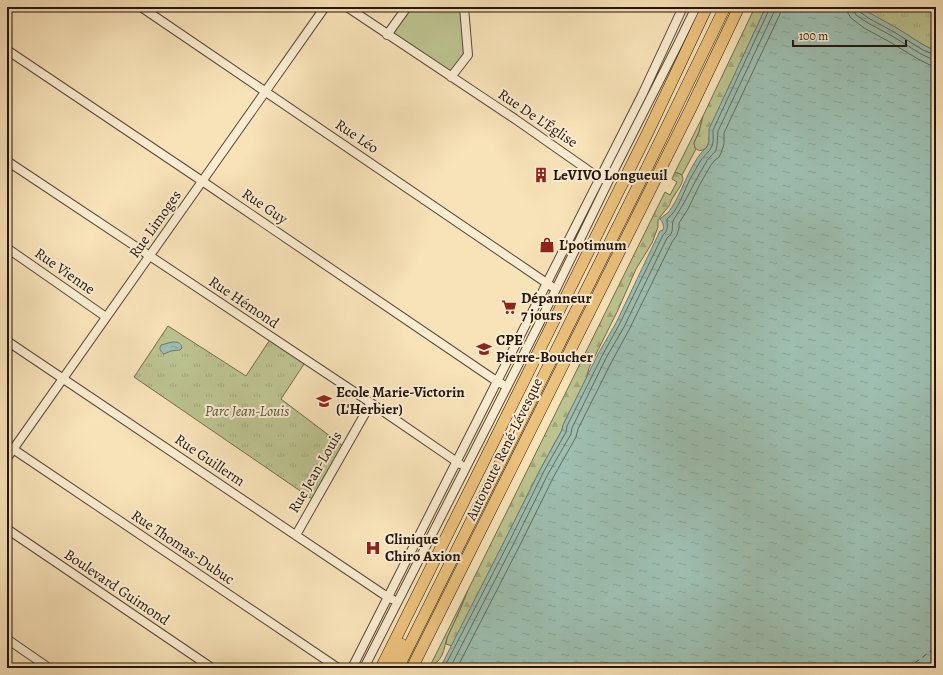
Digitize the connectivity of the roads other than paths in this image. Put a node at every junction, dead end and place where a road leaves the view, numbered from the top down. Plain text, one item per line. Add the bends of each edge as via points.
1 (142, 7) edge
2 (325, 7) edge
3 (347, 7) edge
4 (407, 7) edge
5 (464, 7) edge
6 (684, 7) edge
7 (696, 7) edge
8 (707, 7) edge
9 (716, 7) edge
10 (725, 7) edge
11 (739, 7) edge
12 (387, 35) junction
13 (7, 50) edge
14 (451, 77) junction
15 (266, 91) junction
16 (7, 160) edge
17 (600, 178) junction
18 (202, 181) junction
19 (608, 182) junction
20 (7, 248) edge
21 (150, 256) junction
22 (546, 283) junction
23 (556, 289) junction
24 (106, 317) junction
25 (7, 341) edge
26 (63, 379) junction
27 (497, 381) junction
28 (507, 386) junction
29 (370, 403) junction
30 (13, 449) junction
31 (7, 458) edge
32 (456, 462) junction
33 (465, 468) junction
34 (7, 529) edge
35 (296, 534) junction
36 (388, 597) junction
37 (398, 602) junction
38 (7, 639) edge
39 (49, 668) edge
40 (212, 668) edge
41 (338, 668) edge
42 (352, 668) edge
43 (364, 668) edge
44 (381, 668) edge
45 (389, 668) edge
46 (398, 668) edge
47 (412, 668) edge

1 - 15 street, Rue Léo
2 - 15 street, Rue Limoges
3 - 12 street, Rue De L'Église
4 - 12 street
5 - 14 street via 468,55
6 - 17 street
7 - 19 street
8 - 44 highway via 648,132
9 - 45 highway
10 - 46 highway, Autoroute René-Lévesque
11 - 47 highway, Autoroute René-Lévesque
12 - 14 street, Rue De L'Église
13 - 18 street, Rue Guy
14 - 17 street, Rue De L'Église
15 - 18 street, Rue Limoges
15 - 22 street, Rue Léo
16 - 21 street, Rue Hémond
17 - 19 street, Rue De L'Église
17 - 22 street
18 - 21 street, Rue Limoges
18 - 27 street, Rue Guy
19 - 23 street
20 - 24 street, Rue Vienne
21 - 24 street, Rue Limoges
21 - 29 street, Rue Hémond
22 - 23 street, Rue Léo
22 - 27 street
23 - 28 street
24 - 26 street, Rue Limoges
25 - 26 street, Rue Guillerm
26 - 30 street, Rue Limoges
26 - 35 street, Rue Guillerm
27 - 28 street, Rue Guy
27 - 32 street
28 - 33 street
29 - 32 street, Rue Hémond
29 - 35 street, Rue Jean-Louis
30 - 31 street, Rue Limoges
30 - 41 street, Rue Thomas-Dubuc
32 - 33 street, Rue Hémond
32 - 36 street
33 - 37 street
34 - 40 street, Boulevard Guimond
35 - 36 street, Rue Guillerm
36 - 37 street, Rue Guillerm
36 - 42 street
37 - 43 street
38 - 39 street

